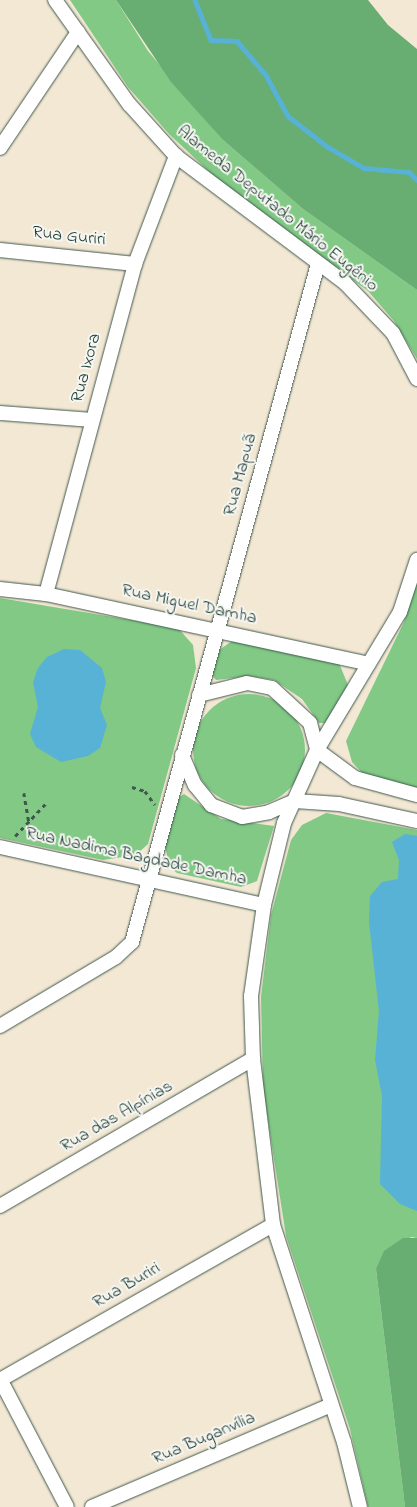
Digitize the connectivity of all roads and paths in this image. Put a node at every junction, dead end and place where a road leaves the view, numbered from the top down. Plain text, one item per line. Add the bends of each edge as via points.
1 (55, 0) edge
2 (78, 32) junction
3 (0, 148) edge
4 (176, 156) junction
5 (0, 250) edge
6 (135, 264) junction
7 (318, 264) junction
8 (417, 379) edge
9 (0, 413) edge
10 (92, 420) junction
11 (417, 560) edge
12 (0, 589) edge
13 (46, 594) junction
14 (218, 630) junction
15 (369, 664) junction
16 (199, 695) junction
17 (317, 750) junction
18 (182, 755) junction
19 (132, 787) dead end
20 (24, 793) dead end
21 (417, 795) edge
22 (47, 802) dead end
23 (292, 806) junction
24 (166, 814) junction
25 (417, 821) edge
26 (26, 822) junction
27 (0, 847) edge
28 (34, 854) junction
29 (147, 877) junction
30 (264, 905) junction
31 (0, 1026) edge
32 (253, 1059) junction
33 (0, 1206) edge
34 (273, 1225) junction
35 (0, 1379) edge
36 (331, 1404) junction
37 (67, 1507) edge
38 (92, 1507) edge
39 (360, 1507) edge

1 - 2 street, Alameda Deputado Mário Eugênio
2 - 3 street
2 - 4 street, Alameda Deputado Mário Eugênio via 129,104
4 - 6 street, Rua Ixora
4 - 7 street, Alameda Deputado Mário Eugênio
5 - 6 street, Rua Guriri
6 - 10 street, Rua Ixora
7 - 8 street, Alameda Deputado Mário Eugênio via 345,284 393,333
7 - 14 street, Rua Mapuã
9 - 10 street
10 - 13 street, Rua Ixora
11 - 15 street via 400,612
12 - 13 street, Rua Miguel Damha
13 - 14 street, Rua Miguel Damha
14 - 15 street, Rua Miguel Damha
14 - 16 street, Rua Mapuã
15 - 17 street
16 - 17 street via 247,683 272,688 310,723
16 - 18 street
17 - 21 street via 355,778
17 - 23 street
18 - 23 street via 195,785 211,805 242,817
18 - 24 street
19 - 24 path via 145,792 157,812
20 - 26 path
22 - 26 path
23 - 25 street via 340,804
23 - 30 street
24 - 29 street
26 - 28 path via 35,845
27 - 28 street, Rua Nadima Bagdade Damha
28 - 29 street, Rua Nadima Bagdade Damha
29 - 30 street, Rua Nadima Bagdade Damha
29 - 31 street via 132,942 116,957
30 - 32 street via 251,996
32 - 33 street, Rua das Alpínias
32 - 34 street
34 - 35 street, Rua Buriri
34 - 36 street
35 - 37 street
36 - 38 street, Rua Buganvília
36 - 39 street

